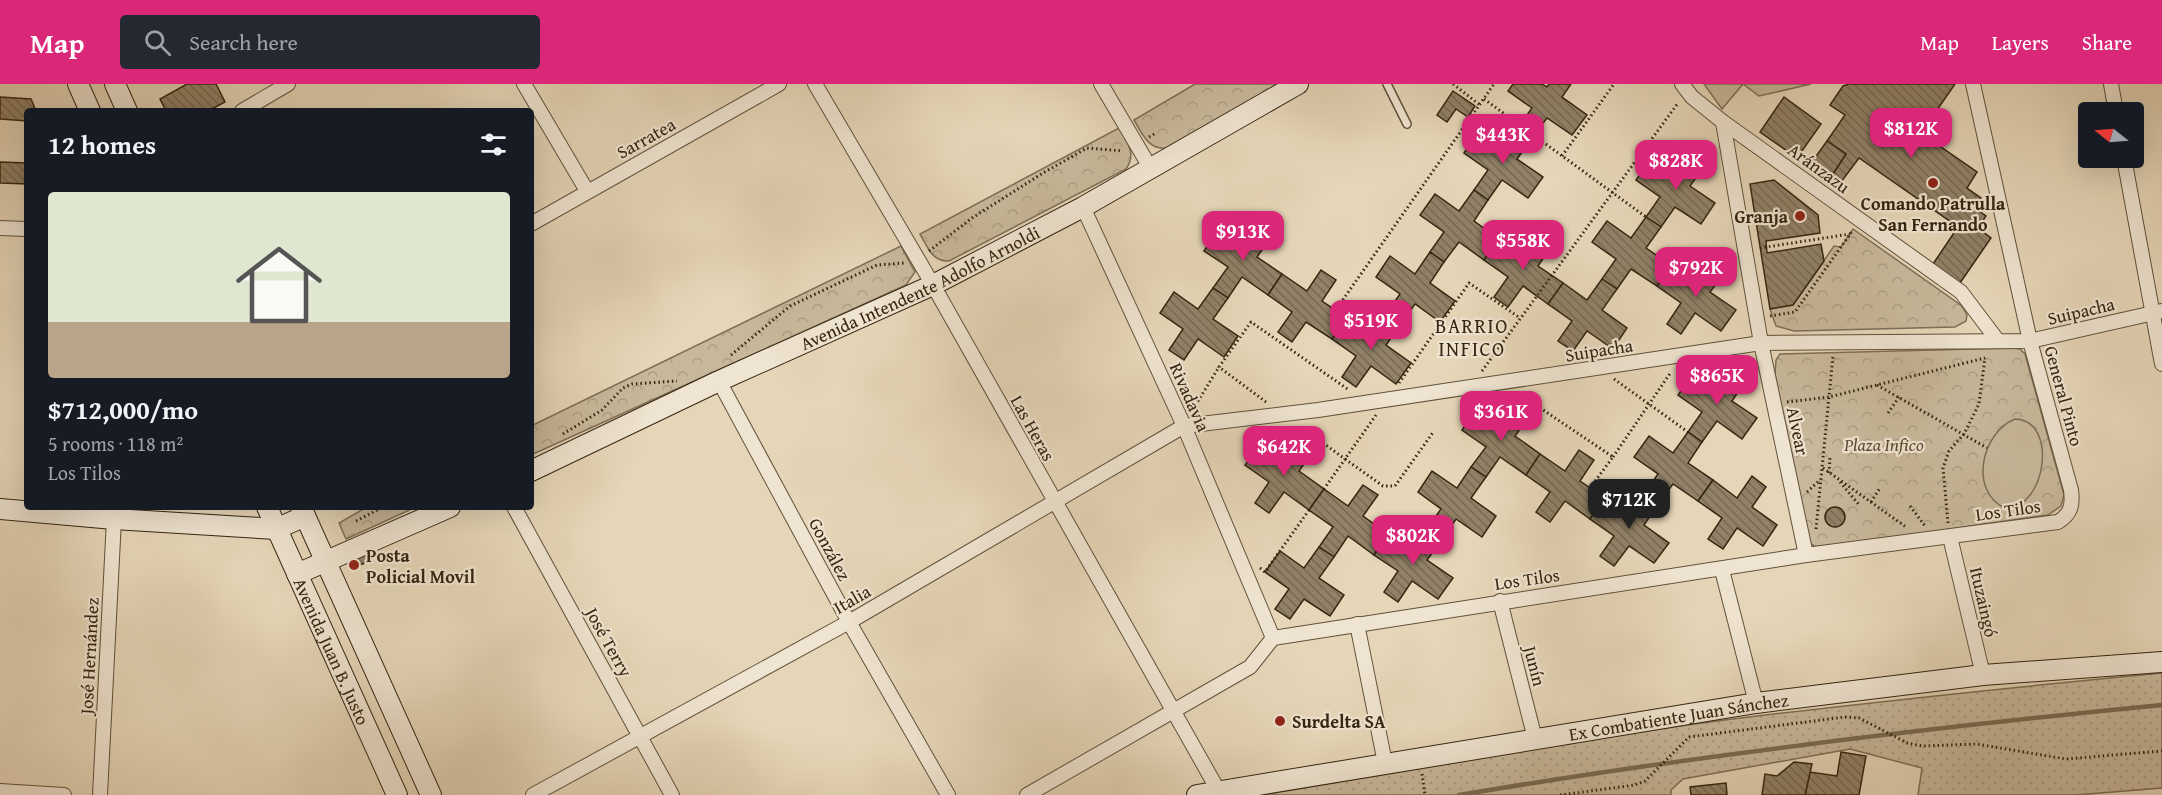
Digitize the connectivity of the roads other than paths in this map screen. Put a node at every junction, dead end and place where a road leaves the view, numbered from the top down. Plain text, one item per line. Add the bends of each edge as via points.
1 (78, 84) edge
2 (115, 84) edge
3 (288, 84) edge
4 (524, 84) edge
5 (779, 84) edge
6 (815, 84) edge
7 (1101, 84) edge
8 (1298, 84) edge
9 (1388, 84) edge
10 (1973, 84) edge
11 (2111, 84) edge
12 (1684, 87) edge
13 (2114, 102) edge
14 (89, 108) edge
15 (126, 108) edge
16 (247, 108) edge
17 (1723, 122) junction
18 (1407, 124) dead end
19 (2126, 168) edge
20 (1150, 169) junction
21 (587, 191) junction
22 (1083, 207) junction
23 (534, 222) edge
24 (0, 228) edge
25 (24, 229) edge
26 (933, 285) junction
27 (2157, 312) edge
28 (2030, 340) junction
29 (1992, 341) junction
30 (1761, 343) junction
31 (2162, 364) edge
32 (719, 381) junction
33 (1184, 426) junction
34 (534, 470) edge
35 (1054, 501) junction
36 (2072, 507) joint
37 (0, 509) edge
38 (268, 510) edge
39 (443, 510) edge
40 (516, 510) edge
41 (303, 512) edge
42 (114, 519) junction
43 (276, 528) junction
44 (1950, 537) junction
45 (1806, 555) junction
46 (323, 561) junction
47 (1722, 570) junction
48 (297, 574) junction
49 (1500, 601) junction
50 (849, 622) junction
51 (1358, 624) junction
52 (1273, 638) junction
53 (2162, 662) edge
54 (1983, 675) junction
55 (1756, 704) junction
56 (1173, 713) junction
57 (640, 735) junction
58 (1535, 739) junction
59 (1385, 763) junction
60 (1049, 789) edge
61 (1218, 790) junction
62 (0, 791) edge
63 (64, 795) edge
64 (100, 795) edge
65 (397, 795) edge
66 (431, 795) edge
67 (533, 795) edge
68 (672, 795) edge
69 (948, 795) edge
70 (1027, 795) edge
71 (1197, 795) edge

1 - 14 main road
2 - 15 main road
3 - 16 street
4 - 21 street
5 - 21 street, Sarratea
6 - 26 street, Las Heras
7 - 20 street
8 - 20 main road, Avenida Intendente Adolfo Arnoldi
9 - 18 lane
10 - 28 street, General Pinto
11 - 13 street
12 - 17 street
17 - 29 street, Aránzazu via 1961,292
17 - 30 street, Alvear
19 - 27 street
20 - 22 main road, Avenida Intendente Adolfo Arnoldi
21 - 23 street, Sarratea
22 - 26 main road, Avenida Intendente Adolfo Arnoldi
22 - 33 street, Rivadavia
24 - 25 street
26 - 32 main road, Avenida Intendente Adolfo Arnoldi
26 - 35 street, Las Heras
27 - 28 street, Suipacha
27 - 31 street
28 - 29 street, Suipacha
28 - 36 street, General Pinto via 2071,490
29 - 30 street, Suipacha
30 - 33 street, Suipacha
30 - 45 street, Alvear
32 - 34 main road, Avenida Intendente Adolfo Arnoldi
32 - 50 street, González
33 - 35 street, Italia
33 - 52 street, Rivadavia
35 - 50 street, Italia
35 - 56 street, Las Heras
36 - 44 street, Los Tilos via 2058,522
37 - 42 main road
38 - 43 main road, Avenida Juan B. Justo
39 - 46 main road
40 - 57 street, José Terry
41 - 43 main road
41 - 46 main road, Avenida Juan B. Justo
42 - 43 main road
42 - 64 street, José Hernández
43 - 48 main road, Avenida Juan B. Justo
44 - 45 street, Los Tilos
44 - 54 street, Ituzaingó
45 - 47 street, Los Tilos
46 - 48 main road
46 - 66 main road, Avenida Juan B. Justo
47 - 49 street, Los Tilos
47 - 55 street
48 - 65 main road, Avenida Juan B. Justo
49 - 51 street, Los Tilos
49 - 58 street, Junín
50 - 57 street, Italia
50 - 69 street, González
51 - 52 street, Los Tilos
51 - 59 street
52 - 56 street via 1250,667
53 - 54 main road, Ex Combatiente Juan Sánchez
54 - 55 main road, Ex Combatiente Juan Sánchez
55 - 58 main road, Ex Combatiente Juan Sánchez
56 - 60 street
56 - 61 street, Las Heras
57 - 67 street, Italia
57 - 68 street, José Terry
58 - 59 main road, Ex Combatiente Juan Sánchez
59 - 61 main road, Ex Combatiente Juan Sánchez
60 - 70 street
61 - 71 main road, Ex Combatiente Juan Sánchez
62 - 63 street

